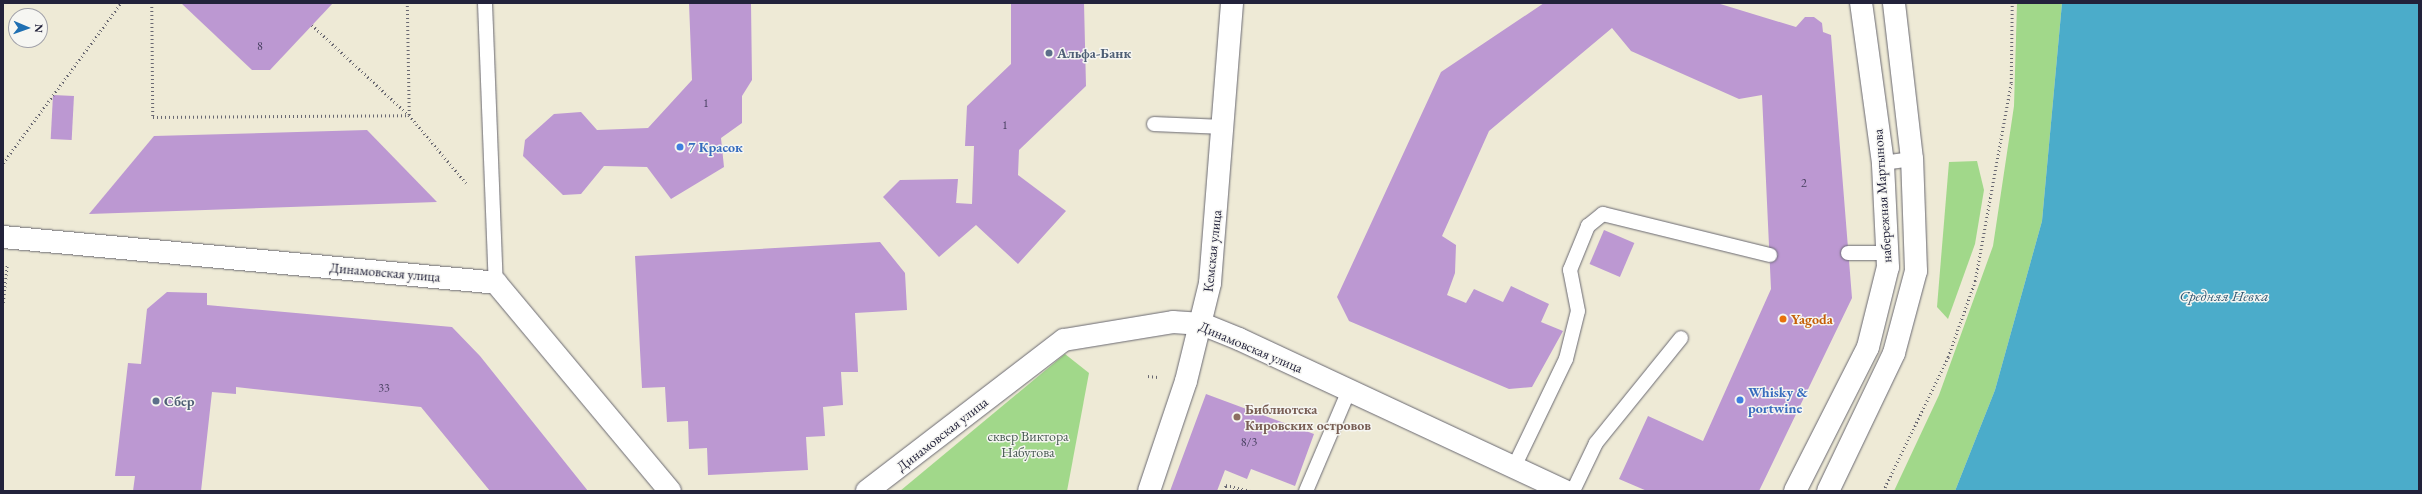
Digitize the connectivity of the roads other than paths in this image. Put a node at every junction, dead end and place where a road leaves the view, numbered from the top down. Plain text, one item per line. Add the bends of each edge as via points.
1 (485, 3) edge
2 (1232, 3) edge
3 (1861, 3) edge
4 (1894, 3) edge
5 (1154, 124) dead end
6 (1223, 127) junction
7 (1912, 159) junction
8 (1883, 163) junction
9 (6, 247) edge
10 (1887, 252) junction
11 (1848, 253) dead end
12 (1770, 255) dead end
13 (496, 283) junction
14 (1202, 324) junction
15 (1682, 338) dead end
16 (1349, 390) junction
17 (1514, 467) junction
18 (670, 491) edge
19 (867, 491) edge
20 (1149, 491) edge
21 (1306, 491) edge
22 (1565, 491) edge
23 (1573, 491) edge
24 (1795, 491) edge
25 (1828, 491) edge

1 - 13 lane
2 - 6 street, Кемская улица
3 - 8 street, набережная Мартынова
4 - 7 street, набережная Мартынова
5 - 6 lane
6 - 14 street, Кемская улица via 1210,283
7 - 8 lane
7 - 25 street, набережная Мартынова via 1916,271 1894,353
8 - 10 street, набережная Мартынова
9 - 13 street, Динамовская улица
10 - 11 lane
10 - 24 street, набережная Мартынова via 1888,268 1868,347
12 - 17 lane via 1603,214 1588,226 1570,270 1578,311 1566,359
13 - 18 street
14 - 16 street, Динамовская улица
14 - 19 street, Динамовская улица via 1172,322 1132,326 1064,340
14 - 20 street, Кемская улица
15 - 23 lane via 1596,443
16 - 17 street, Динамовская улица
16 - 21 lane
17 - 22 street, Динамовская улица

